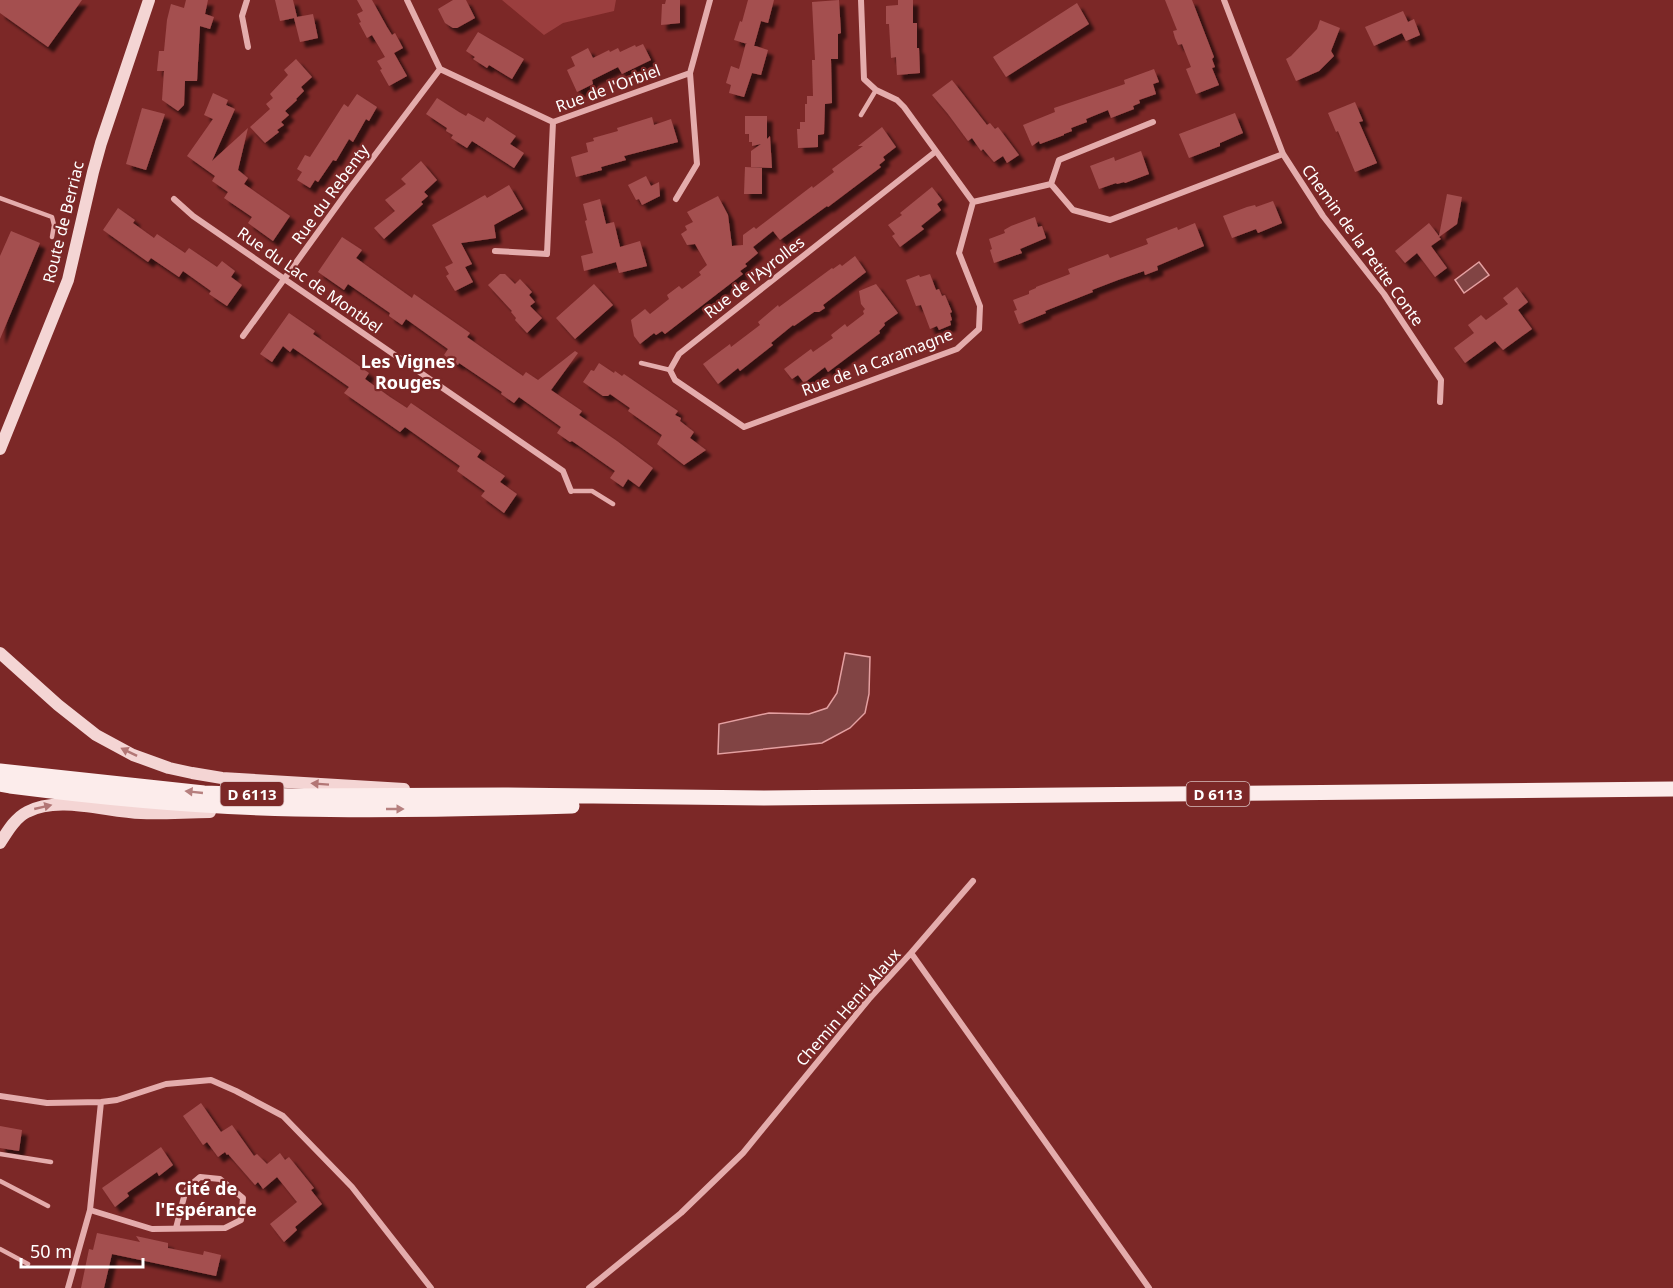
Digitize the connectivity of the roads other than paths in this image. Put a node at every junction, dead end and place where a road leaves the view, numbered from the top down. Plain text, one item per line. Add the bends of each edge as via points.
1 (149, 0) edge
2 (247, 0) edge
3 (407, 0) edge
4 (710, 0) edge
5 (861, 0) edge
6 (1224, 0) edge
7 (248, 47) dead end
8 (440, 69) junction
9 (690, 73) junction
10 (876, 90) junction
11 (861, 115) dead end
12 (553, 122) junction
13 (1153, 122) dead end
14 (935, 152) junction
15 (1283, 154) junction
16 (1051, 184) junction
17 (0, 198) edge
18 (174, 199) dead end
19 (676, 200) dead end
20 (973, 202) junction
21 (51, 237) dead end
22 (495, 251) dead end
23 (285, 278) junction
24 (243, 336) dead end
25 (641, 363) dead end
26 (670, 370) junction
27 (1440, 402) dead end
28 (0, 449) edge
29 (572, 491) joint
30 (613, 504) dead end
31 (0, 653) edge
32 (0, 771) edge
33 (0, 784) edge
34 (1673, 789) edge
35 (504, 795) junction
36 (764, 798) junction
37 (295, 809) junction
38 (0, 843) edge
39 (973, 881) dead end
40 (911, 953) junction
41 (0, 1096) edge
42 (101, 1102) junction
43 (0, 1155) edge
44 (51, 1162) dead end
45 (0, 1181) edge
46 (48, 1206) dead end
47 (90, 1210) junction
48 (176, 1228) junction
49 (0, 1249) edge
50 (28, 1264) dead end
51 (68, 1288) edge
52 (431, 1288) edge
53 (589, 1288) edge
54 (1149, 1288) edge

1 - 28 main road, Route de Berriac via 101,143 68,280
2 - 7 street via 242,16
3 - 8 street
4 - 9 street
5 - 10 street via 864,79
6 - 15 street, Chemin de la Petite Conte
8 - 12 street, Rue de l'Orbiel
8 - 23 street, Rue du Rebenty
9 - 12 street, Rue de l'Orbiel
9 - 19 street via 697,164
10 - 11 lane
10 - 14 street via 904,107
12 - 22 street via 547,254
13 - 16 street via 1059,160
14 - 20 street
14 - 26 street, Rue de l'Ayrolles via 680,354
15 - 16 street via 1110,220 1073,210
15 - 27 street, Chemin de la Petite Conte via 1441,380
16 - 20 street
17 - 21 lane via 52,217
18 - 23 street, Rue du Lac de Montbel
20 - 26 street, Rue de la Caramagne via 958,254 980,306 979,329 957,349 744,428 675,380
23 - 24 street, Rue du Rebenty
23 - 29 street, Rue du Lac de Montbel via 563,471
25 - 26 lane
29 - 30 lane via 592,491
35 -> 31 main road via 222,778 169,768 96,735
35 -> 32 main road, D 6113 via 204,793
33 - 37 main road, D 6113 via 105,798
34 - 36 main road, D 6113
35 - 36 main road, D 6113
37 -> 36 main road, D 6113 via 488,809
38 -> 37 main road via 26,812 45,806 141,813
39 - 40 street
40 - 53 street, Chemin Henri Alaux via 743,1154 681,1213
40 - 54 street, Chemin Henri Alaux
41 - 42 street via 47,1103
42 - 47 street
42 - 52 street via 166,1084 211,1080 283,1116 352,1187
43 - 44 lane
45 - 46 lane
47 - 48 street via 152,1228
47 - 51 street
48 - 48 street via 225,1228 241,1220 243,1198 220,1179 200,1177 188,1187
49 - 50 lane

